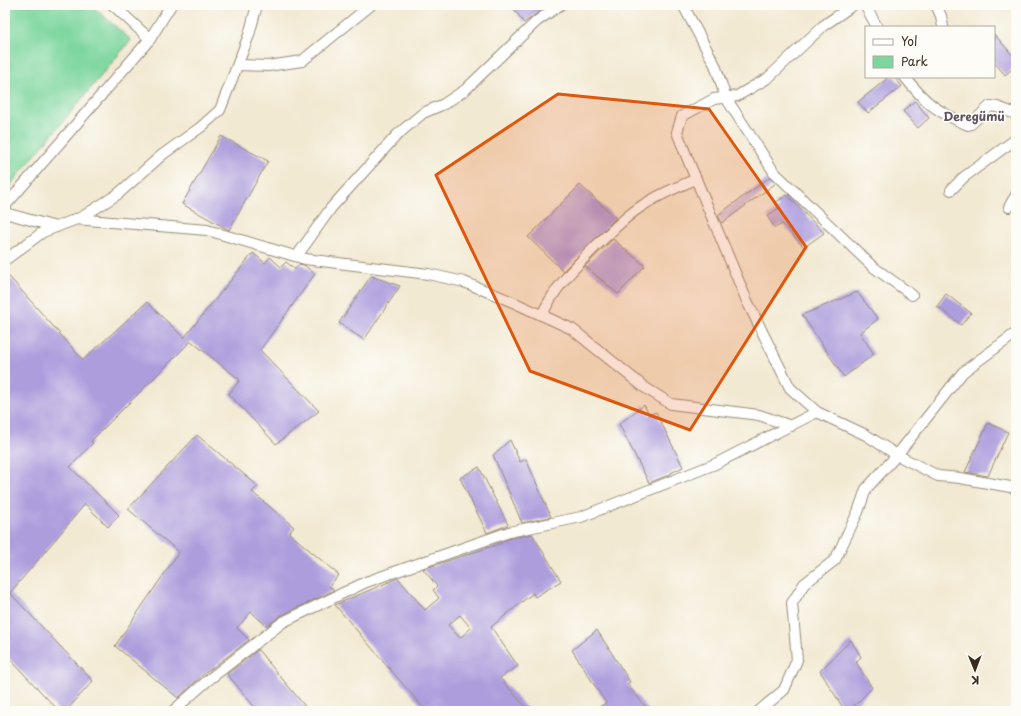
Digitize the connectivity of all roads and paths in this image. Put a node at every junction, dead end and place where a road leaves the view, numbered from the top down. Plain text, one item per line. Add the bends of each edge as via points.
1 (113, 5) edge
2 (172, 5) edge
3 (257, 5) edge
4 (371, 5) edge
5 (560, 5) edge
6 (683, 5) edge
7 (853, 5) edge
8 (865, 5) edge
9 (936, 5) edge
10 (876, 26) edge
11 (943, 26) edge
12 (150, 39) junction
13 (238, 65) junction
14 (906, 78) edge
15 (726, 98) junction
16 (1016, 114) edge
17 (1016, 139) edge
18 (696, 178) junction
19 (951, 190) dead end
20 (1016, 195) edge
21 (5, 206) edge
22 (1009, 207) dead end
23 (5, 213) edge
24 (75, 219) junction
25 (56, 227) junction
26 (297, 256) junction
27 (5, 260) edge
28 (912, 295) dead end
29 (542, 315) junction
30 (1016, 333) edge
31 (817, 412) junction
32 (791, 426) junction
33 (897, 455) junction
34 (1016, 488) edge
35 (173, 711) edge
36 (759, 711) edge

1 - 12 street
2 - 12 street
3 - 13 street
4 - 13 street via 302,61 268,66
5 - 26 street via 537,21 465,90 444,104 423,113 397,135 331,208
6 - 15 street via 715,65
7 - 15 street via 823,26 768,78 737,96
8 - 10 street
9 - 11 street
12 - 21 street
13 - 24 street via 220,110 162,155 118,194
14 - 16 street via 929,104 968,125 990,106
15 - 18 street via 714,99 682,116 677,132
15 - 28 street via 774,172 872,266
17 - 19 street via 964,177
18 - 29 street via 648,202 618,224 558,286
18 - 31 street via 746,301 790,388
20 - 22 street
23 - 25 street
24 - 25 street
24 - 26 street via 207,230
25 - 27 street via 43,232
26 - 29 street via 428,274 464,282
29 - 32 street via 572,329 644,387 671,404 759,415
30 - 33 street via 963,372
31 - 32 street
31 - 33 street via 866,435
32 - 35 street via 715,464 581,517 509,532 366,582 283,622
33 - 34 street via 938,476
33 - 36 street via 866,489 835,560 804,584 792,603 796,660 784,690

